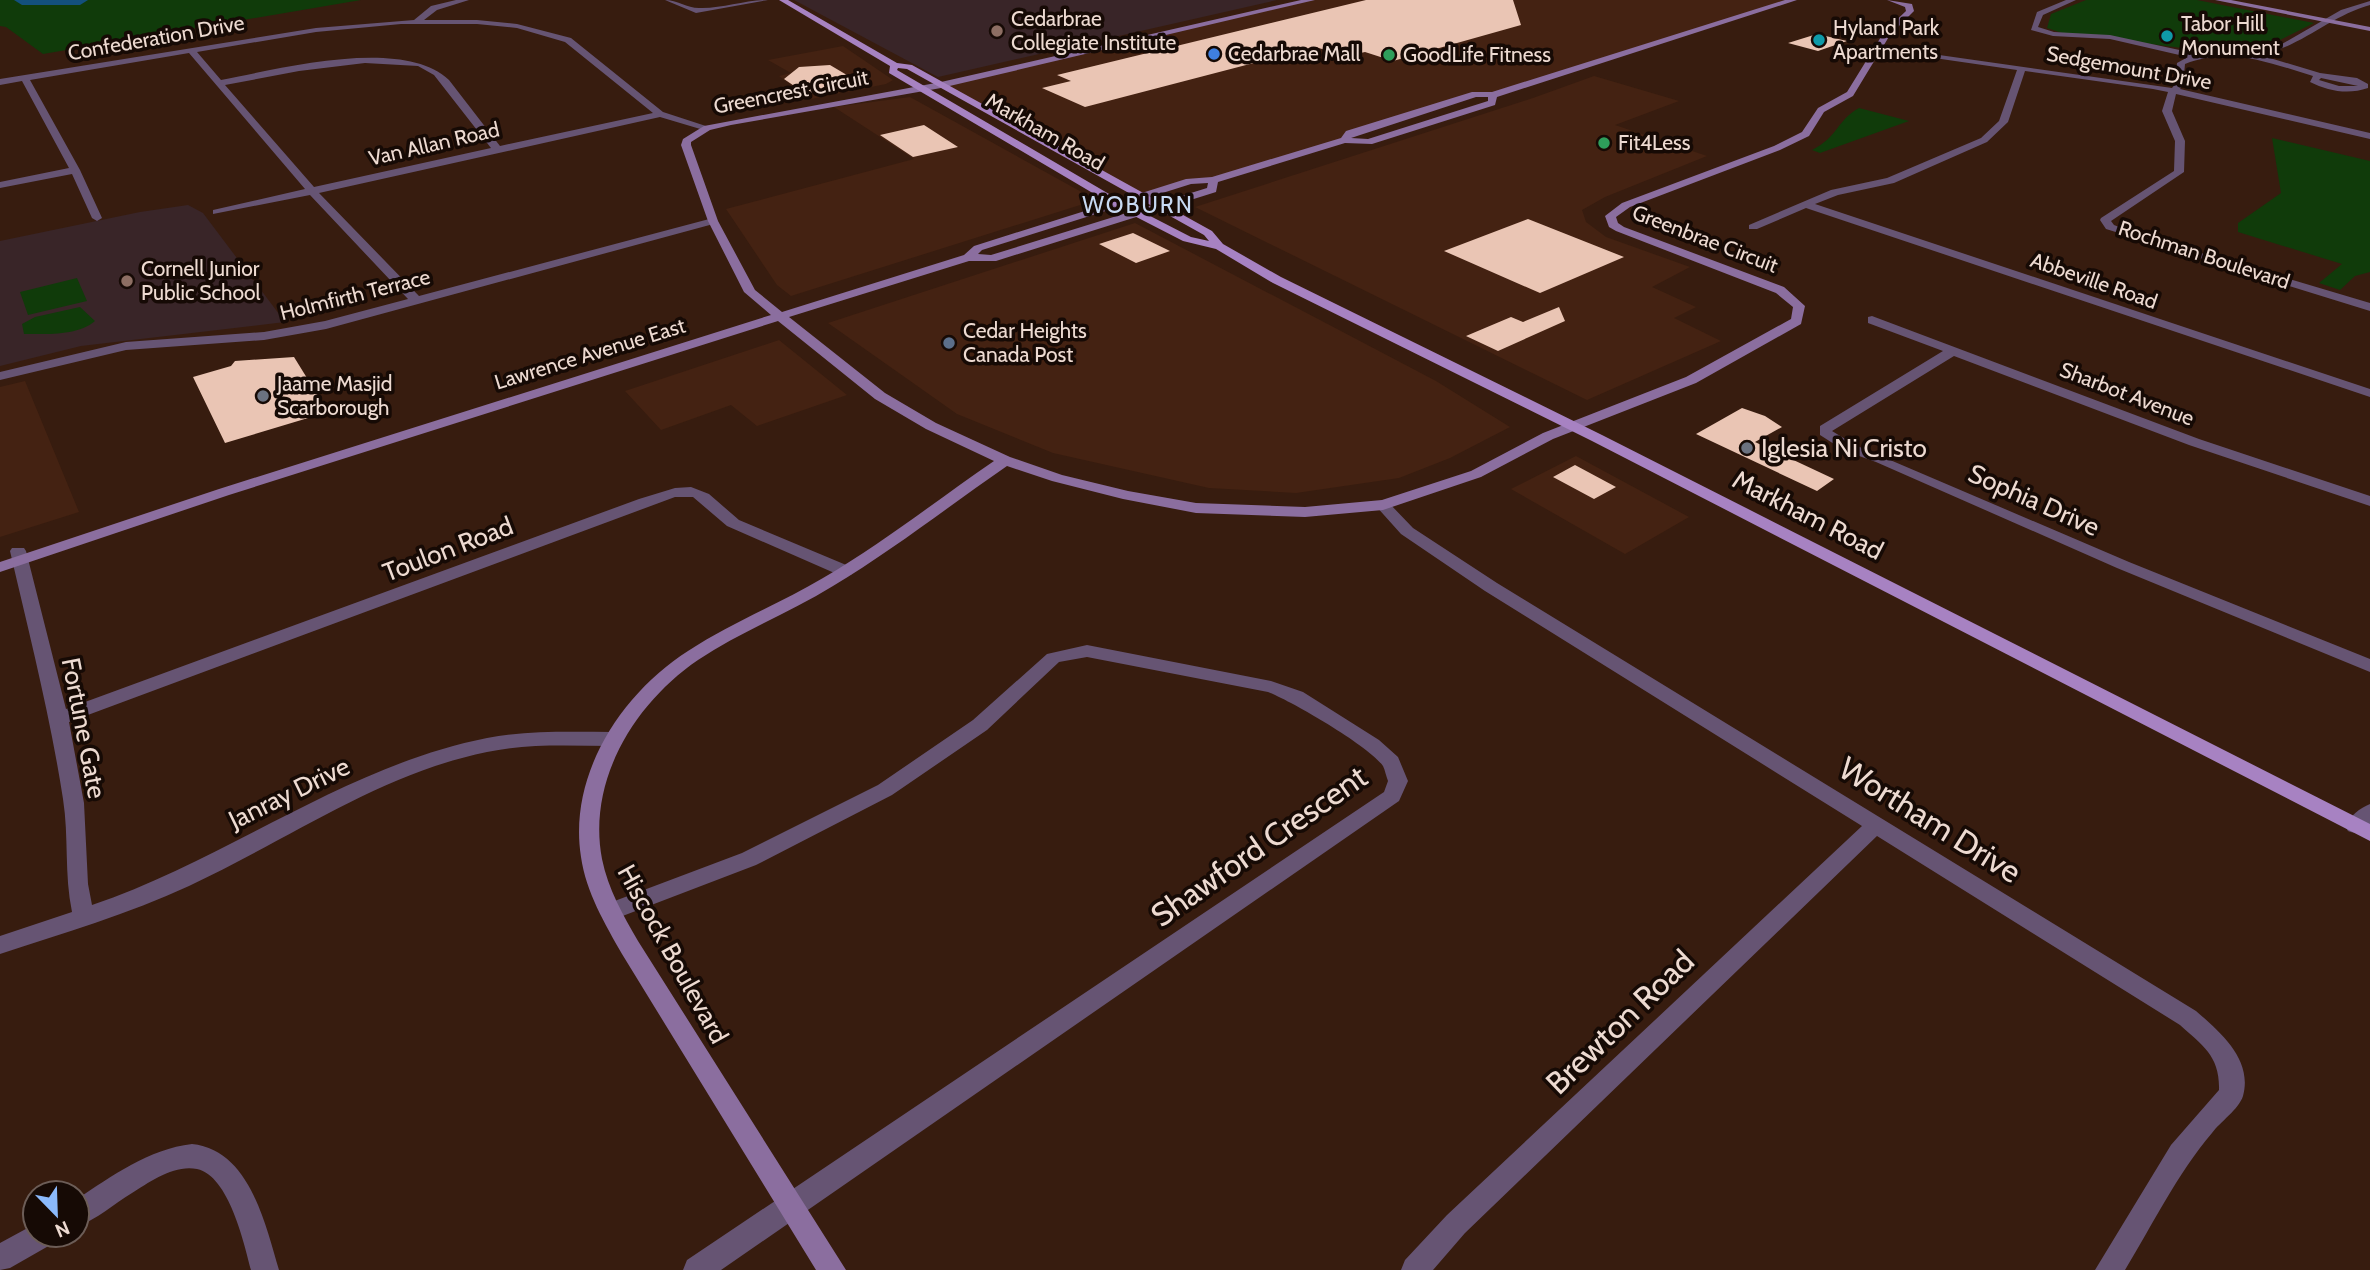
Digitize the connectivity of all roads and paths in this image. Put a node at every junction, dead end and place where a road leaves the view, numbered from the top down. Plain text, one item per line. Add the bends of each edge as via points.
1 (465, 0) edge
2 (669, 0) edge
3 (764, 0) edge
4 (783, 0) edge
5 (1311, 0) edge
6 (1793, 0) edge
7 (1891, 0) edge
8 (2072, 0) edge
9 (2218, 0) edge
10 (2370, 3) edge
11 (2327, 20) junction
12 (417, 21) junction
13 (2370, 29) edge
14 (1879, 48) junction
15 (191, 50) junction
16 (2246, 53) junction
17 (2195, 56) junction
18 (895, 65) junction
19 (2022, 68) junction
20 (2319, 75) junction
21 (25, 78) junction
22 (0, 82) edge
23 (220, 83) junction
24 (941, 85) junction
25 (918, 88) junction
26 (2173, 91) junction
27 (660, 114) junction
28 (707, 128) junction
29 (2370, 136) edge
30 (497, 149) junction
31 (75, 170) junction
32 (1213, 180) junction
33 (0, 185) edge
34 (312, 191) junction
35 (1140, 197) junction
36 (1117, 203) junction
37 (1806, 205) junction
38 (1159, 206) junction
39 (217, 212) dead end
40 (1138, 213) junction
41 (97, 218) dead end
42 (713, 221) junction
43 (1753, 227) dead end
44 (1220, 247) junction
45 (968, 257) junction
46 (416, 300) junction
47 (2370, 307) edge
48 (778, 317) junction
49 (1872, 320) dead end
50 (1954, 350) junction
51 (0, 376) edge
52 (2370, 393) edge
53 (1573, 426) junction
54 (1005, 460) junction
55 (2370, 501) edge
56 (1383, 505) junction
57 (20, 556) junction
58 (0, 557) edge
59 (0, 567) edge
60 (845, 571) junction
61 (2370, 666) edge
62 (59, 719) junction
63 (614, 738) junction
64 (2365, 824) edge
65 (1875, 826) junction
66 (612, 911) junction
67 (84, 916) junction
68 (0, 945) edge
69 (91, 1205) edge
70 (792, 1206) junction
71 (21, 1246) edge
72 (0, 1258) edge
73 (265, 1270) edge
74 (697, 1270) edge
75 (832, 1270) edge
76 (1415, 1270) edge
77 (2109, 1270) edge

1 - 12 street via 435,8
2 - 3 street via 696,11
4 - 18 main road, Markham Road
5 - 24 street, Greencrest Circuit
6 - 32 street, Lawrence Avenue East via 1493,95 1492,103 1369,142 1345,140
7 - 14 street, Greenbrae Circuit via 1909,6 1910,11
8 - 17 street via 2040,14 2034,28 2118,39
9 - 11 street
10 - 11 street via 2350,7
11 - 13 street
11 - 16 street via 2275,49
12 - 15 street, Confederation Drive via 337,27
12 - 27 street, Confederation Drive via 493,23 554,35 579,47
14 - 19 street, Sedgemount Drive
14 - 53 street, Greenbrae Circuit via 1850,94 1821,110 1806,134 1626,205 1610,216 1620,229 1780,290 1799,306 1797,321 1691,380
15 - 21 street, Confederation Drive
15 - 23 street
16 - 17 street
16 - 20 street
17 - 26 street, Rochman Boulevard via 2181,64 2179,85
18 - 24 main road, Markham Road via 909,67
18 - 25 main road, Markham Road via 892,71
19 - 26 street, Sedgemount Drive
19 - 37 street via 2003,122 1984,140 1890,181 1842,190
20 - 20 street via 2313,80 2329,86 2365,86
21 - 22 street, Confederation Drive
21 - 31 street
23 - 30 street via 353,62 421,65 437,73
23 - 34 street
24 - 25 street, Greencrest Circuit
24 - 35 main road, Markham Road
25 - 28 street, Greencrest Circuit
25 - 36 main road, Markham Road
26 - 29 street, Sedgemount Drive
26 - 47 street, Rochman Boulevard via 2167,111 2180,141 2179,172 2107,217 2107,224 2133,236
27 - 28 street, Confederation Drive
27 - 30 street, Van Allan Road
28 - 42 street, Greencrest Circuit via 686,145
30 - 34 street, Van Allan Road
31 - 33 street
31 - 41 street
32 - 35 street, Lawrence Avenue East via 1190,181
32 - 38 street, Lawrence Avenue East via 1212,190
34 - 39 street, Van Allan Road
34 - 46 street
35 - 36 street, Lawrence Avenue East
35 - 38 main road, Markham Road
36 - 40 main road, Markham Road
36 - 45 street, Lawrence Avenue East via 978,248
37 - 43 street
37 - 52 street, Abbeville Road
38 - 40 street, Lawrence Avenue East
38 - 44 main road, Markham Road via 1208,233
40 - 44 main road, Markham Road via 1187,239
40 - 45 street, Lawrence Avenue East via 992,259
42 - 46 street, Holmfirth Terrace
42 - 48 street, Greencrest Circuit via 750,292
44 - 53 main road, Markham Road via 1287,285
45 - 48 street, Lawrence Avenue East
46 - 51 street, Holmfirth Terrace via 288,333 127,346
48 - 54 street, Greencrest Circuit via 880,396 966,444
48 - 57 street, Lawrence Avenue East
49 - 50 street, Sharbot Avenue
50 - 55 street, Sharbot Avenue via 2194,442
50 - 61 street, Sophia Drive via 1847,413 1825,432 1850,448
53 - 56 street, Greencrest Circuit via 1476,474
53 - 64 main road, Markham Road
54 - 56 street, Greencrest Circuit via 1128,496 1196,508 1305,512
54 - 60 street, Hiscock Boulevard
56 - 65 street, Wortham Drive via 1407,531 1431,547
57 - 58 street, Lawrence Avenue East
57 - 59 street, Lawrence Avenue East
57 - 62 street, Fortune Gate
60 - 62 street, Toulon Road via 733,523 698,494 683,492 644,502
60 - 63 street, Hiscock Boulevard via 737,629 671,672
62 - 67 street, Fortune Gate via 74,803 77,884
63 - 66 street, Hiscock Boulevard via 597,777 589,826 595,873
63 - 67 street, Janray Drive via 510,742 439,757 340,798 182,880
65 - 76 street, Brewton Road via 1456,1224
65 - 77 street, Wortham Drive via 2188,1018 2221,1047 2232,1071 2231,1095 2215,1108 2185,1148
66 - 70 street, Hiscock Boulevard via 717,1090
66 - 70 street, Shawford Crescent via 749,859 885,790 980,725 1053,658 1070,653 1087,651 1271,687 1296,696 1391,762 1398,780 1392,796
67 - 68 street, Janray Drive
69 - 73 street via 156,1166 200,1157 228,1176 241,1198
70 - 74 street, Shawford Crescent
70 - 75 street, Hiscock Boulevard
71 - 72 street

